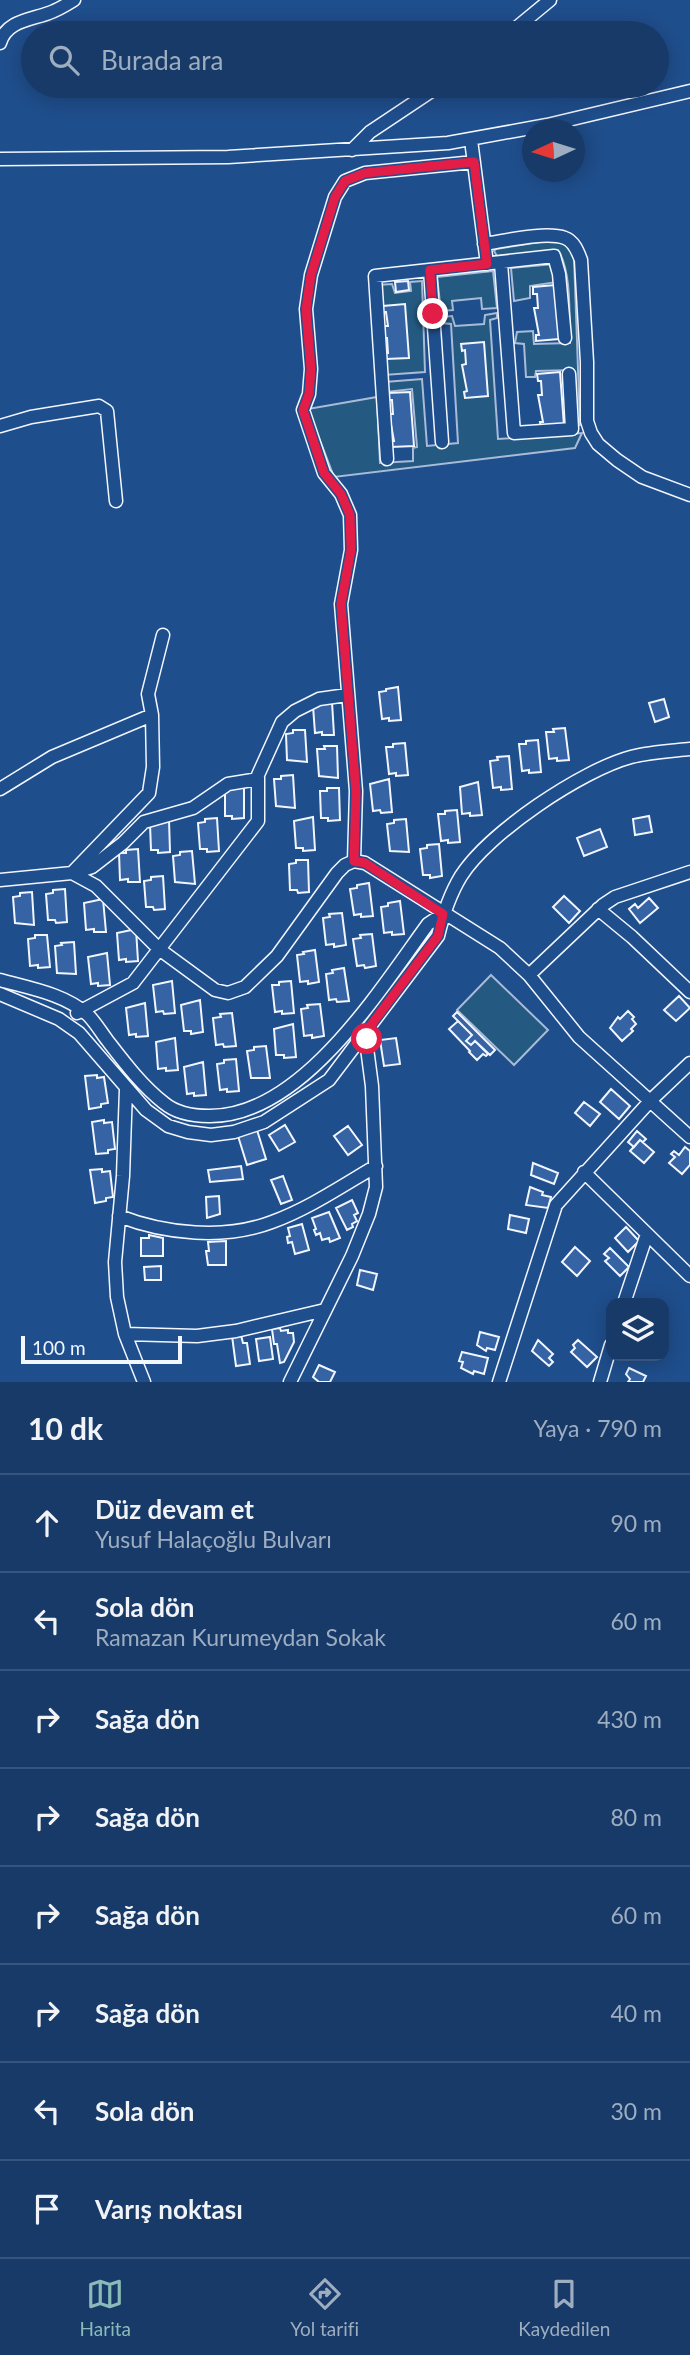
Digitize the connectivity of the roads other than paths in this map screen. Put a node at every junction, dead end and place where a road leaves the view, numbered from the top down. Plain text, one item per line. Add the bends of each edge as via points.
1 (74, 0) edge
2 (550, 0) edge
3 (26, 21) edge
4 (525, 21) edge
5 (21, 23) edge
6 (0, 43) edge
7 (690, 91) edge
8 (669, 96) edge
9 (421, 98) edge
10 (659, 98) edge
11 (471, 140) junction
12 (352, 150) junction
13 (0, 159) edge
14 (474, 162) junction
15 (484, 244) junction
16 (501, 263) junction
17 (487, 264) junction
18 (430, 270) junction
19 (565, 338) dead end
20 (569, 374) dead end
21 (0, 426) edge
22 (442, 442) dead end
23 (387, 459) dead end
24 (690, 495) edge
25 (116, 500) dead end
26 (163, 635) dead end
27 (347, 695) junction
28 (152, 715) junction
29 (690, 749) edge
30 (258, 779) junction
31 (0, 789) edge
32 (354, 861) junction
33 (690, 872) edge
34 (72, 873) junction
35 (0, 880) edge
36 (598, 909) junction
37 (443, 914) junction
38 (159, 949) junction
39 (529, 975) junction
40 (0, 979) edge
41 (690, 992) edge
42 (0, 994) edge
43 (80, 1010) junction
44 (67, 1024) junction
45 (365, 1033) junction
46 (690, 1063) edge
47 (126, 1089) junction
48 (651, 1100) junction
49 (690, 1137) edge
50 (376, 1166) junction
51 (584, 1172) junction
52 (119, 1216) junction
53 (647, 1234) junction
54 (690, 1276) edge
55 (626, 1298) edge
56 (325, 1310) junction
57 (125, 1334) junction
58 (606, 1361) edge
59 (144, 1382) edge
60 (290, 1382) edge
61 (499, 1382) edge
62 (600, 1382) edge

1 - 3 street
2 - 4 street
5 - 6 street via 11,26
7 - 8 street
9 - 12 street via 370,132
10 - 11 street
11 - 12 street
11 - 14 street
12 - 13 street via 228,157
14 - 15 street
14 - 27 street via 365,173 345,181 335,197 311,275 306,309 311,369 303,410 324,473 350,515 351,550 341,604
15 - 17 street
15 - 24 street via 554,236 567,238 576,248 581,260 587,421 592,433 598,444 642,477
16 - 17 street
16 - 19 street via 554,256
16 - 20 street via 514,433 572,429
17 - 18 street
18 - 22 street
18 - 23 street via 375,276
21 - 25 street via 99,406 107,411
26 - 28 street via 148,694
27 - 30 street via 319,699 282,722
27 - 32 street via 356,792
28 - 31 street via 52,757
28 - 34 street via 149,793
29 - 37 street via 633,756 600,768 553,795 488,844 461,875
30 - 34 street via 228,784 193,808 144,822 92,867
30 - 38 street via 258,821
32 - 37 street via 365,863
32 - 38 street via 337,873 277,956 244,987 228,993 215,990
33 - 36 street via 615,897
34 - 35 street
34 - 38 street via 96,887
36 - 39 street
36 - 41 street
37 - 39 street via 500,948
37 - 43 street via 428,924 346,1035 304,1075 262,1104 229,1116 191,1115 165,1104
37 - 45 street via 438,936
38 - 43 street via 132,983
39 - 48 street via 579,1037
40 - 43 street via 63,998
42 - 44 street
43 - 44 street
44 - 47 street
45 - 47 street via 329,1080 264,1122 234,1132 211,1135 168,1126
45 - 50 street
46 - 48 street
47 - 52 street
48 - 49 street
48 - 51 street
50 - 52 street via 308,1206 270,1223 235,1231 195,1232
50 - 56 street via 369,1214
51 - 53 street
51 - 61 street via 556,1205
52 - 57 street via 115,1262
53 - 54 street
53 - 55 street
56 - 57 street via 197,1336
56 - 60 street
57 - 59 street
58 - 62 street

